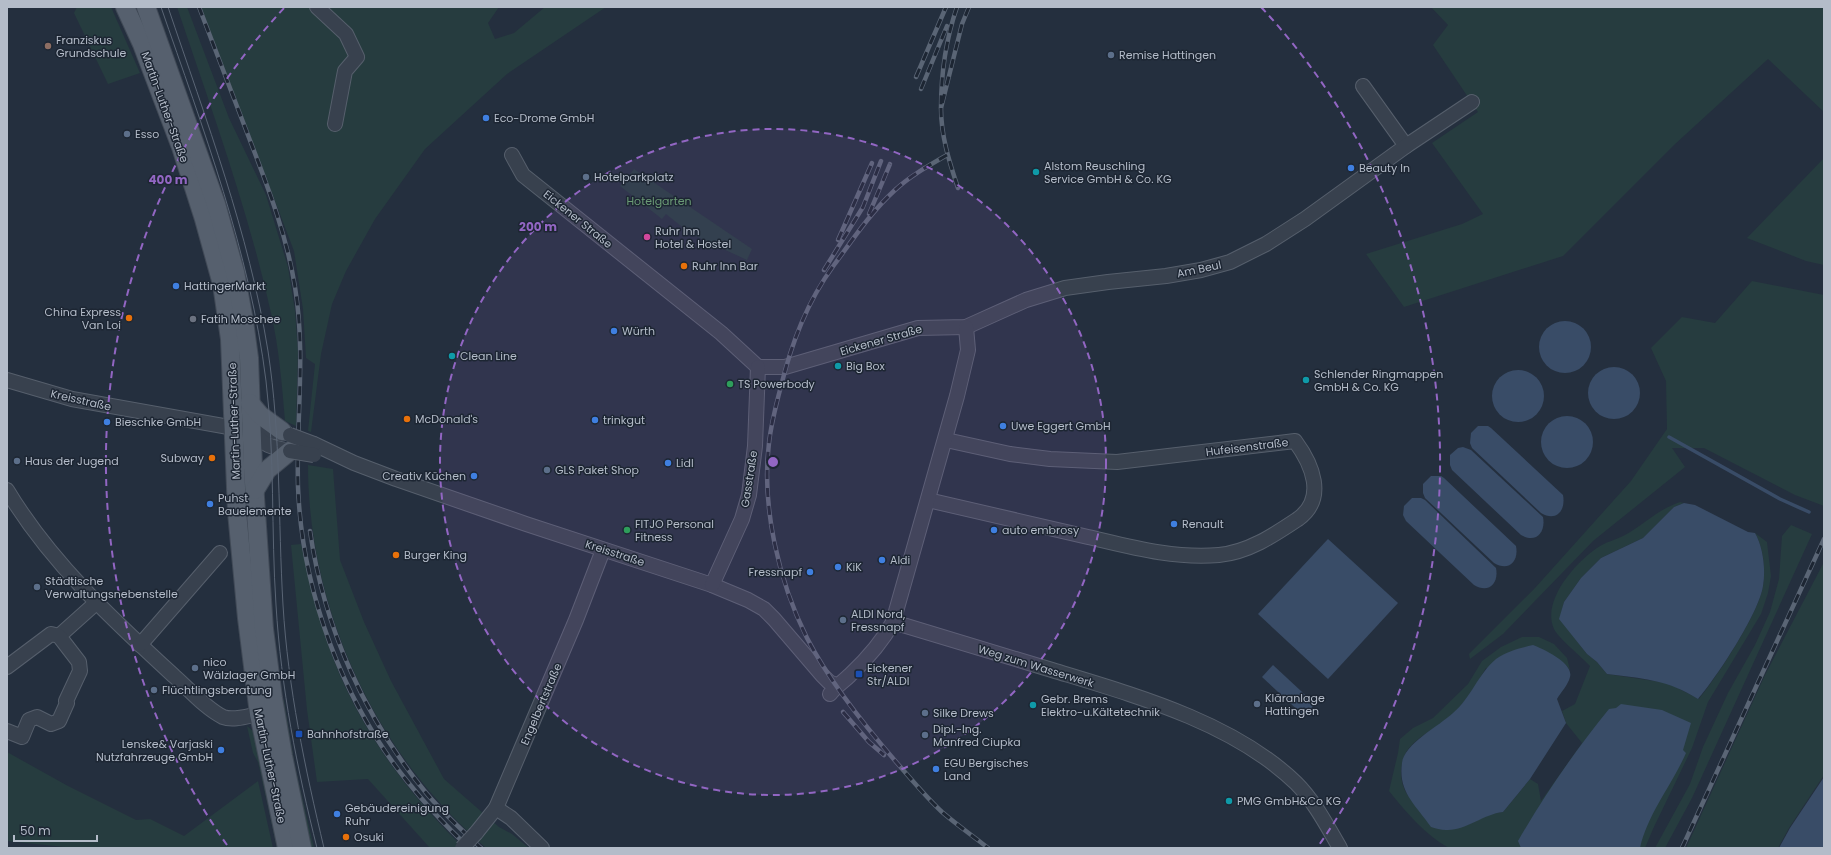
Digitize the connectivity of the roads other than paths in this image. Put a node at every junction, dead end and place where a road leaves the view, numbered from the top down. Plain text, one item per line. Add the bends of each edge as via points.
1 (125, 7) edge
2 (146, 7) edge
3 (317, 7) edge
4 (1363, 86) dead end
5 (1472, 102) dead end
6 (335, 124) dead end
7 (1406, 146) junction
8 (512, 155) dead end
9 (966, 328) junction
10 (758, 367) junction
11 (7, 380) edge
12 (250, 403) junction
13 (242, 430) junction
14 (287, 439) junction
15 (946, 440) junction
16 (7, 490) edge
17 (255, 490) junction
18 (928, 500) junction
19 (603, 550) junction
20 (220, 553) dead end
21 (712, 585) junction
22 (97, 602) junction
23 (893, 622) junction
24 (59, 636) junction
25 (140, 645) junction
26 (7, 667) edge
27 (259, 714) junction
28 (7, 730) edge
29 (496, 808) junction
30 (287, 848) edge
31 (302, 848) edge
32 (462, 848) edge
33 (542, 848) edge
34 (1340, 848) edge

1 - 13 main road, Martin-Luther-Straße via 142,44 187,166 222,284
2 - 12 main road, Martin-Luther-Straße via 226,237 247,340
3 - 6 street via 346,34 356,57 345,71
4 - 7 street
5 - 7 street, Am Beul
7 - 9 street, Am Beul via 1305,219 1266,244 1230,262 1166,276 1065,288 1026,300
8 - 10 street, Eickener Straße via 523,175 721,333
9 - 10 street, Eickener Straße via 918,328 785,367
9 - 15 street via 968,350
10 - 21 street, Gasstraße via 755,446 749,495 742,519
11 - 13 street, Kreisstraße via 72,399
12 - 13 main road, Martin-Luther-Straße
12 - 14 main road via 260,416
13 - 14 street, Kreisstraße via 271,433
13 - 14 street, Kreisstraße via 272,447
13 - 17 main road, Martin-Luther-Straße
13 - 27 main road, Martin-Luther-Straße via 235,452 242,570
14 - 17 main road
14 - 19 street, Kreisstraße, bridge
15 - 18 street
15 - 18 street, Hufeisenstraße via 1010,454 1050,459 1117,462 1295,442 1305,454 1312,469 1314,494 1309,507 1301,517 1272,537 1247,548 1220,555 1160,553
16 - 22 street via 33,530
17 - 31 main road, Martin-Luther-Straße via 264,629 273,698
18 - 23 street
19 - 21 street, Kreisstraße
19 - 29 street, Engelbertstraße
20 - 25 street
21 - 23 street, Kreisstraße via 764,609 829,682 833,690 874,650
22 - 24 street
22 - 25 street
23 - 34 street, Weg zum Wasserwerk via 1134,696 1237,738 1297,784
24 - 26 street via 51,634
24 - 28 street via 79,662 80,671 59,721 51,724 37,717 30,720 22,737
25 - 27 street via 221,716 236,718
27 - 30 main road, Martin-Luther-Straße
29 - 32 street, Engelbertstraße, bridge
29 - 33 street

